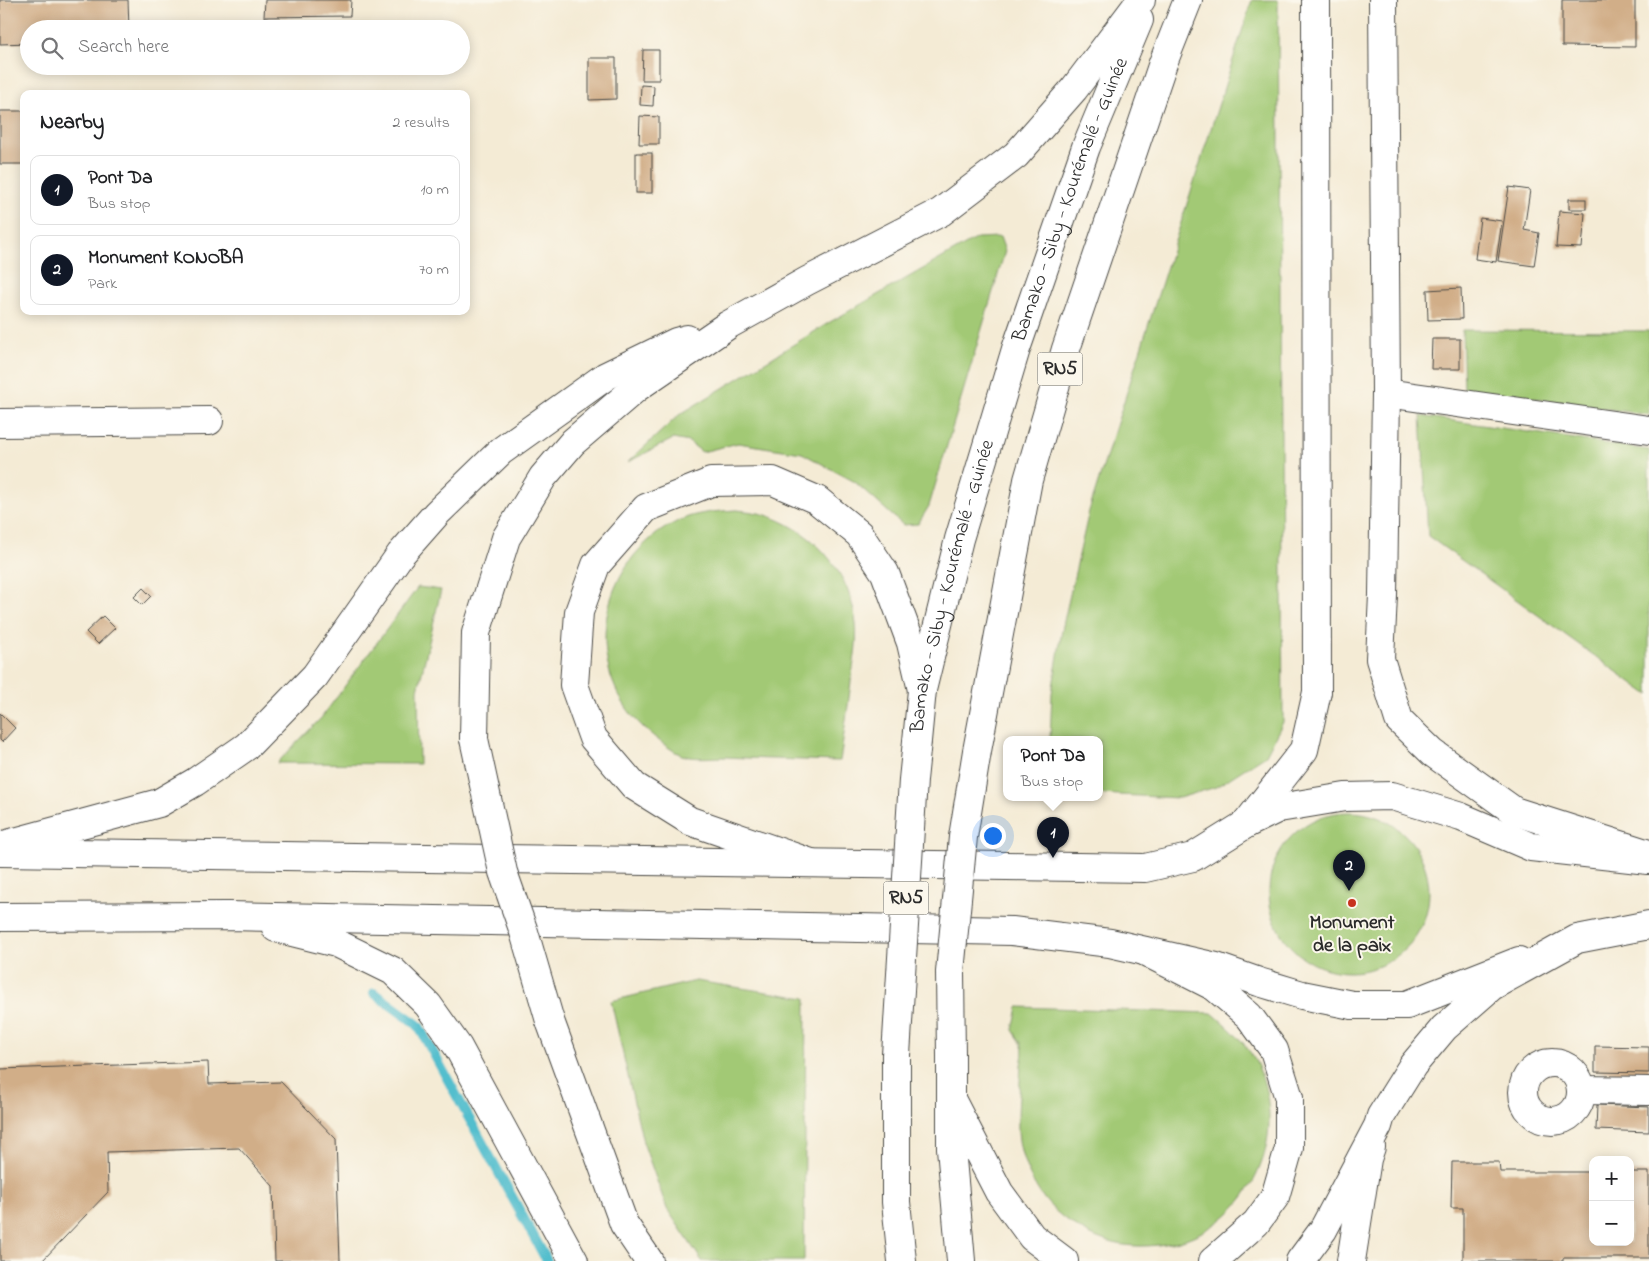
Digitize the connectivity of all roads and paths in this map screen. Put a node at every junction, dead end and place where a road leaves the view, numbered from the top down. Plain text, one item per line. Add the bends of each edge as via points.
1 (1141, 0) edge
2 (1148, 0) edge
3 (1188, 0) edge
4 (1316, 0) edge
5 (1383, 0) edge
6 (728, 326) junction
7 (1386, 393) junction
8 (209, 421) dead end
9 (0, 423) edge
10 (1649, 430) edge
11 (922, 690) junction
12 (1246, 824) junction
13 (0, 846) edge
14 (0, 852) edge
15 (1649, 854) edge
16 (1649, 860) edge
17 (812, 863) junction
18 (0, 916) edge
19 (228, 916) junction
20 (1649, 925) edge
21 (1577, 939) junction
22 (1144, 951) junction
23 (1581, 1090) dead end
24 (1649, 1091) edge
25 (950, 1097) junction
26 (1378, 1126) junction
27 (574, 1261) edge
28 (649, 1261) edge
29 (902, 1261) edge
30 (961, 1261) edge
31 (1064, 1261) edge
32 (1213, 1261) edge
33 (1300, 1261) edge
34 (1351, 1261) edge

1 - 6 main road via 1074,90 1016,155 941,212
2 - 11 main road, Bamako - Siby - Kourémalé - Guinée / RN5 via 1086,147 1016,348 959,539
3 - 25 main road, Bamako - Siby - Kourémalé - Guinée / RN5, bridge via 1163,62 1066,349 1031,471 963,837 950,972
4 - 12 main road via 1317,692 1304,750
5 - 7 main road
6 - 13 main road via 676,342 606,376 502,451 437,513 400,555 315,676 247,746 159,803
6 - 28 main road, bridge via 636,388 573,442 543,477 506,538 476,633 474,739 503,872 550,1021 624,1224
7 - 10 main road
7 - 15 main road via 1380,659 1399,720 1433,753 1514,811
8 - 9 main road
11 - 17 main road via 911,643 885,573 859,534 817,500 772,481 711,482 646,508 596,565 579,612 574,685 593,738 634,786 690,821
11 - 29 main road, Bamako - Siby - Kourémalé - Guinée / RN5, bridge via 911,808 896,1056 896,1202
12 - 16 main road via 1279,808 1345,797 1392,796 1461,817 1532,847
12 - 17 main road via 1193,857 1145,868
14 - 17 main road
18 - 19 main road
19 - 22 main road via 1012,931 1110,943
19 - 27 main road via 336,943 393,970 428,1005 458,1047
20 - 21 main road
21 - 22 main road via 1407,1005 1344,1004 1302,995 1216,967
21 - 26 main road via 1492,986 1444,1028 1413,1065
22 - 32 main road via 1215,987 1249,1016 1274,1050 1289,1098 1289,1148 1275,1197 1256,1223
23 - 24 main road
25 - 30 main road, Bamako - Siby - Kourémalé - Guinée / RN5
25 - 31 main road via 999,1192 1032,1237
26 - 33 main road via 1323,1230
26 - 34 main road via 1367,1159

